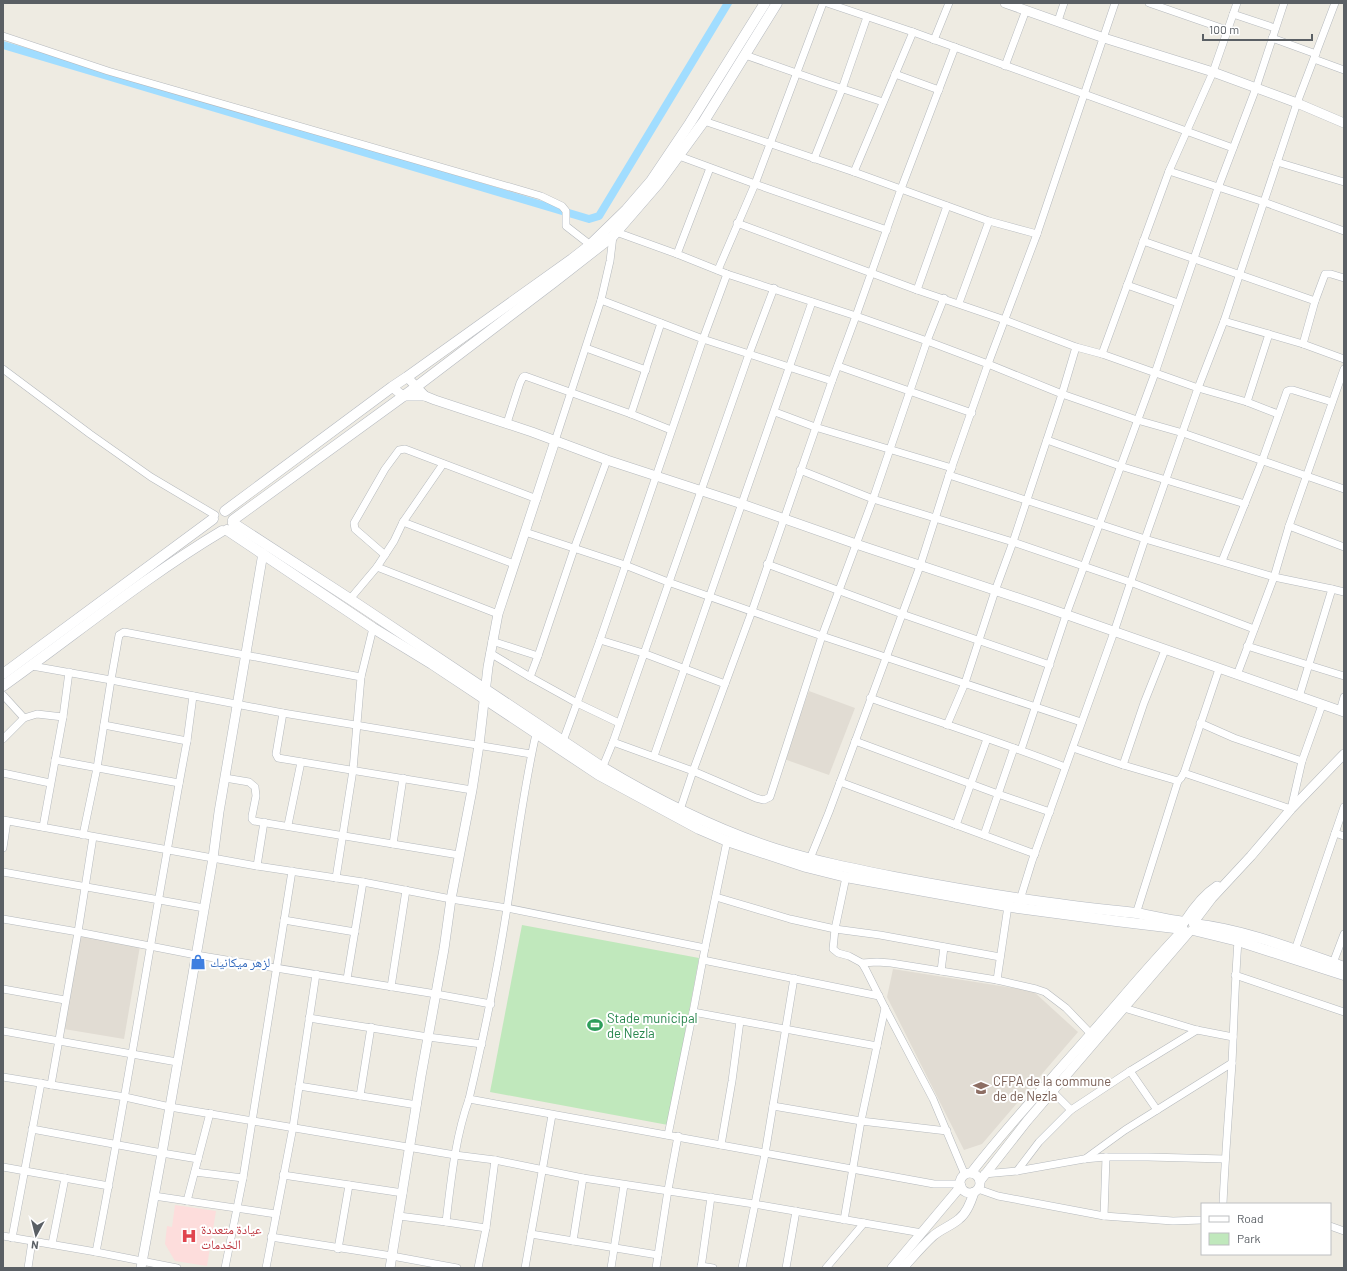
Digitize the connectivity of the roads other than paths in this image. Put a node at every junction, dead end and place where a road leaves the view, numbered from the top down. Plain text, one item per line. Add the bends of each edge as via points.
1 (765, 3) edge
2 (777, 3) edge
3 (823, 3) edge
4 (827, 3) edge
5 (949, 3) edge
6 (1005, 3) edge
7 (1064, 3) edge
8 (1115, 3) edge
9 (1149, 3) edge
10 (1237, 3) edge
11 (1284, 3) edge
12 (1336, 3) edge
13 (1018, 5) edge
14 (1026, 10) junction
15 (1233, 14) junction
16 (867, 17) junction
17 (1058, 21) junction
18 (1275, 28) junction
19 (1227, 30) junction
20 (913, 32) junction
21 (3, 36) edge
22 (1104, 38) junction
23 (1272, 38) junction
24 (934, 40) junction
25 (955, 47) junction
26 (745, 54) junction
27 (1315, 57) junction
28 (1005, 66) junction
29 (1344, 70) edge
30 (1213, 72) junction
31 (796, 73) junction
32 (895, 74) junction
33 (1256, 88) junction
34 (842, 89) junction
35 (939, 90) junction
36 (1084, 94) junction
37 (883, 102) junction
38 (1297, 103) junction
39 (704, 121) junction
40 (1344, 123) edge
41 (1186, 132) junction
42 (770, 144) junction
43 (1233, 148) junction
44 (679, 156) junction
45 (814, 159) junction
46 (1277, 162) junction
47 (710, 168) junction
48 (1169, 171) junction
49 (854, 172) junction
50 (1344, 182) edge
51 (754, 184) junction
52 (1218, 188) junction
53 (901, 190) junction
54 (1264, 202) junction
55 (946, 206) junction
56 (989, 221) junction
57 (738, 223) junction
58 (1343, 228) edge
59 (887, 230) junction
60 (614, 234) junction
61 (1037, 234) junction
62 (1143, 241) junction
63 (593, 247) junction
64 (677, 254) junction
65 (1193, 259) junction
66 (718, 270) junction
67 (871, 272) junction
68 (727, 274) junction
69 (1239, 274) junction
70 (1344, 278) edge
71 (1127, 285) junction
72 (774, 288) junction
73 (917, 290) junction
74 (944, 298) junction
75 (601, 300) junction
76 (1315, 301) junction
77 (812, 302) junction
78 (959, 303) junction
79 (1178, 303) junction
80 (856, 316) junction
81 (1005, 320) junction
82 (1224, 321) junction
83 (661, 323) junction
84 (1269, 334) junction
85 (703, 339) junction
86 (927, 341) junction
87 (1303, 344) junction
88 (1076, 347) junction
89 (586, 348) junction
90 (749, 354) junction
91 (1102, 354) junction
92 (1344, 359) edge
93 (988, 364) junction
94 (790, 366) junction
95 (838, 366) junction
96 (3, 369) edge
97 (1344, 369) edge
98 (646, 370) junction
99 (1155, 373) junction
100 (407, 377) junction
101 (832, 381) junction
102 (392, 387) junction
103 (416, 387) junction
104 (1198, 388) junction
105 (1341, 388) edge
106 (909, 392) junction
107 (571, 393) junction
108 (1062, 394) junction
109 (403, 396) junction
110 (425, 396) junction
111 (1248, 402) junction
112 (1332, 402) junction
113 (775, 412) junction
114 (972, 413) junction
115 (631, 414) junction
116 (1278, 414) junction
117 (1137, 420) junction
118 (507, 424) junction
119 (815, 427) junction
120 (671, 430) junction
121 (1183, 433) junction
122 (1047, 440) junction
123 (555, 441) junction
124 (890, 449) junction
125 (607, 460) junction
126 (1262, 461) junction
127 (444, 464) junction
128 (1120, 466) junction
129 (800, 470) junction
130 (950, 471) junction
131 (656, 476) junction
132 (1306, 476) junction
133 (1166, 480) junction
134 (1344, 489) edge
135 (701, 490) junction
136 (537, 498) junction
137 (873, 499) junction
138 (1027, 500) junction
139 (742, 504) junction
140 (1245, 504) junction
141 (218, 515) junction
142 (783, 518) junction
143 (935, 518) junction
144 (403, 522) junction
145 (1100, 524) junction
146 (228, 526) junction
147 (1289, 526) junction
148 (525, 532) junction
149 (1145, 539) junction
150 (1013, 542) junction
151 (856, 544) junction
152 (1344, 547) edge
153 (574, 549) junction
154 (262, 553) junction
155 (385, 555) junction
156 (1222, 561) junction
157 (514, 564) junction
158 (767, 564) junction
159 (625, 565) junction
160 (920, 566) junction
161 (1084, 566) junction
162 (377, 567) junction
163 (1274, 577) junction
164 (668, 582) junction
165 (1130, 582) junction
166 (1332, 589) junction
167 (838, 591) junction
168 (995, 591) junction
169 (1344, 592) edge
170 (709, 596) junction
171 (350, 599) junction
172 (752, 611) junction
173 (498, 614) junction
174 (902, 614) junction
175 (1066, 615) junction
176 (373, 628) junction
177 (1254, 629) junction
178 (1114, 632) junction
179 (822, 636) junction
180 (600, 640) junction
181 (979, 640) junction
182 (492, 641) junction
183 (1247, 646) junction
184 (1165, 650) junction
185 (490, 653) junction
186 (643, 653) junction
187 (246, 654) junction
188 (538, 656) junction
189 (886, 657) junction
190 (1050, 665) junction
191 (1308, 665) junction
192 (32, 666) junction
193 (684, 669) junction
194 (1219, 669) junction
195 (69, 672) junction
196 (3, 674) edge
197 (1237, 675) junction
198 (1344, 676) edge
199 (361, 677) junction
200 (530, 677) junction
201 (111, 680) junction
202 (965, 683) junction
203 (725, 684) junction
204 (3, 686) edge
205 (485, 688) junction
206 (3, 695) edge
207 (193, 696) junction
208 (1299, 697) junction
209 (1344, 697) edge
210 (870, 698) junction
211 (484, 699) junction
212 (577, 703) junction
213 (238, 704) junction
214 (1322, 705) junction
215 (1036, 708) junction
216 (283, 712) junction
217 (1342, 712) edge
218 (63, 717) junction
219 (24, 718) junction
220 (1081, 722) junction
221 (619, 723) junction
222 (1200, 723) junction
223 (104, 725) junction
224 (357, 725) junction
225 (947, 726) junction
226 (536, 734) junction
227 (3, 739) edge
228 (987, 739) junction
229 (187, 741) junction
230 (563, 741) junction
231 (855, 741) junction
232 (613, 742) junction
233 (479, 745) junction
234 (1072, 748) junction
235 (1017, 749) junction
236 (531, 754) junction
237 (1344, 754) edge
238 (654, 756) junction
239 (55, 760) junction
240 (1302, 760) junction
241 (301, 762) junction
242 (1122, 766) junction
243 (97, 768) junction
244 (1065, 768) junction
245 (354, 770) junction
246 (601, 771) junction
247 (693, 771) junction
248 (1184, 773) junction
249 (3, 774) edge
250 (225, 778) junction
251 (403, 778) junction
252 (1178, 781) junction
253 (840, 782) junction
254 (50, 783) junction
255 (971, 783) junction
256 (179, 784) junction
257 (472, 790) junction
258 (998, 794) junction
259 (1344, 807) edge
260 (1291, 809) junction
261 (680, 810) junction
262 (1050, 812) junction
263 (5, 821) edge
264 (264, 822) junction
265 (288, 825) junction
266 (956, 825) junction
267 (43, 827) junction
268 (1335, 833) junction
269 (83, 835) junction
270 (984, 835) junction
271 (343, 836) junction
272 (1344, 836) edge
273 (93, 837) junction
274 (727, 841) junction
275 (393, 844) junction
276 (3, 848) edge
277 (168, 850) junction
278 (1035, 854) junction
279 (459, 855) junction
280 (213, 858) junction
281 (808, 863) junction
282 (256, 866) junction
283 (292, 871) junction
284 (3, 872) edge
285 (846, 877) junction
286 (336, 878) junction
287 (363, 882) junction
288 (85, 886) junction
289 (406, 890) junction
290 (716, 897) junction
291 (452, 899) junction
292 (160, 900) junction
293 (1016, 904) junction
294 (204, 908) junction
295 (507, 908) junction
296 (1136, 914) junction
297 (3, 919) edge
298 (284, 920) junction
299 (1188, 926) junction
300 (835, 929) junction
301 (78, 932) junction
302 (355, 932) junction
303 (1344, 934) edge
304 (1238, 941) junction
305 (151, 945) junction
306 (944, 947) junction
307 (705, 948) junction
308 (1295, 950) junction
309 (196, 955) junction
310 (1000, 957) junction
311 (703, 960) junction
312 (862, 963) junction
313 (1333, 963) junction
314 (1344, 967) edge
315 (277, 968) junction
316 (941, 971) junction
317 (316, 974) junction
318 (1235, 975) junction
319 (1344, 975) edge
320 (794, 978) junction
321 (347, 979) junction
322 (997, 980) junction
323 (392, 987) junction
324 (3, 988) edge
325 (436, 994) junction
326 (879, 996) junction
327 (65, 1000) junction
328 (490, 1004) junction
329 (884, 1008) junction
330 (1124, 1008) junction
331 (1344, 1011) edge
332 (693, 1012) junction
333 (309, 1018) junction
334 (740, 1021) junction
335 (371, 1027) junction
336 (786, 1029) junction
337 (1197, 1030) junction
338 (3, 1031) edge
339 (1091, 1034) junction
340 (428, 1037) junction
341 (1233, 1037) junction
342 (58, 1041) junction
343 (482, 1044) junction
344 (877, 1046) junction
345 (132, 1054) junction
346 (177, 1062) junction
347 (1232, 1063) junction
348 (1130, 1071) junction
349 (3, 1077) edge
350 (41, 1083) junction
351 (51, 1085) junction
352 (299, 1086) junction
353 (1053, 1092) junction
354 (360, 1096) junction
355 (124, 1097) junction
356 (468, 1099) junction
357 (417, 1105) junction
358 (170, 1106) junction
359 (773, 1106) junction
360 (1071, 1110) junction
361 (1156, 1110) junction
362 (210, 1113) junction
363 (552, 1115) junction
364 (252, 1120) junction
365 (861, 1121) junction
366 (293, 1126) junction
367 (32, 1129) junction
368 (947, 1131) junction
369 (668, 1135) junction
370 (678, 1136) junction
371 (117, 1145) junction
372 (721, 1145) junction
373 (410, 1147) junction
374 (162, 1154) junction
375 (765, 1154) junction
376 (455, 1155) junction
377 (1106, 1157) junction
378 (198, 1159) junction
379 (1084, 1159) junction
380 (1225, 1159) junction
381 (495, 1160) junction
382 (3, 1167) edge
383 (542, 1169) junction
384 (852, 1169) junction
385 (25, 1171) junction
386 (1017, 1171) junction
387 (195, 1172) junction
388 (284, 1174) junction
389 (968, 1174) junction
390 (64, 1178) junction
391 (243, 1178) junction
392 (583, 1178) junction
393 (979, 1184) junction
394 (350, 1185) junction
395 (624, 1185) junction
396 (961, 1185) junction
397 (109, 1186) junction
398 (668, 1190) junction
399 (403, 1193) junction
400 (154, 1196) junction
401 (712, 1197) junction
402 (187, 1201) junction
403 (1223, 1203) edge
404 (754, 1204) junction
405 (237, 1209) junction
406 (796, 1211) junction
407 (276, 1214) junction
408 (399, 1216) junction
409 (1104, 1216) junction
410 (844, 1220) junction
411 (1201, 1220) edge
412 (446, 1222) junction
413 (864, 1223) junction
414 (1331, 1226) edge
415 (486, 1228) junction
416 (1344, 1231) edge
417 (922, 1233) junction
418 (531, 1234) junction
419 (3, 1236) edge
420 (271, 1237) junction
421 (12, 1238) junction
422 (32, 1241) junction
423 (573, 1241) junction
424 (52, 1244) junction
425 (338, 1248) junction
426 (614, 1248) junction
427 (96, 1252) junction
428 (658, 1255) junction
429 (392, 1256) junction
430 (142, 1265) edge
431 (701, 1267) edge
432 (28, 1268) edge
433 (177, 1268) edge
434 (225, 1268) edge
435 (266, 1268) edge
436 (390, 1268) edge
437 (458, 1268) edge
438 (478, 1268) edge
439 (525, 1268) edge
440 (611, 1268) edge
441 (656, 1268) edge
442 (713, 1268) edge
443 (742, 1268) edge
444 (786, 1268) edge
445 (826, 1268) edge
446 (892, 1268) edge
447 (904, 1268) edge

1 - 63 main road via 651,181
2 - 26 main road
3 - 31 street
4 - 16 street
5 - 24 street
6 - 13 street
7 - 17 street
8 - 22 street
9 - 19 street
10 - 15 street
11 - 18 street
12 - 27 street
13 - 14 street
14 - 17 street
14 - 28 street
15 - 18 street
15 - 19 street
16 - 20 street
16 - 34 street
17 - 22 street
18 - 23 street
19 - 30 street
20 - 24 street
20 - 32 street
21 - 63 street via 108,71 541,196 562,206 566,211 568,228
22 - 30 street
22 - 36 street
23 - 27 street
23 - 33 street
24 - 25 street
25 - 28 street
25 - 35 street
26 - 31 street
26 - 39 main road
27 - 29 street
27 - 38 street
28 - 36 street
30 - 33 street
30 - 41 street
31 - 34 street
31 - 42 street
32 - 35 street
32 - 37 street
33 - 38 street
33 - 43 street
34 - 37 street
34 - 45 street
35 - 53 street
36 - 41 street
36 - 61 street
37 - 49 street
38 - 40 street
38 - 46 street
39 - 42 street
39 - 44 main road
41 - 43 street
41 - 48 street
42 - 45 street
42 - 51 street
43 - 52 street
44 - 47 street
44 - 60 main road
45 - 49 street
46 - 50 street
46 - 54 street
47 - 51 street
47 - 64 street
48 - 52 street
48 - 62 street
49 - 53 street
51 - 57 street
51 - 59 street
52 - 54 street
52 - 65 street
53 - 55 street
53 - 59 street
54 - 58 street
54 - 69 street
55 - 56 street
55 - 73 street
56 - 61 street
56 - 78 street
57 - 66 street
57 - 67 street
59 - 67 street
60 - 63 main road
60 - 64 street
60 - 75 street
61 - 81 street
62 - 65 street
62 - 71 street
63 - 100 main road via 572,259
63 - 103 main road
64 - 66 street
65 - 69 street
65 - 79 street
66 - 68 street
67 - 73 street
67 - 80 street
68 - 72 street
68 - 85 street
69 - 76 street
69 - 82 street
70 - 76 street via 1325,274
71 - 79 street
71 - 91 street
72 - 77 street
72 - 90 street
73 - 74 street
74 - 78 street
74 - 86 street
75 - 83 street
75 - 89 street
76 - 87 street
77 - 80 street
77 - 94 street
78 - 81 street
79 - 99 street
80 - 86 street
80 - 95 street
81 - 88 street
81 - 93 street
82 - 84 street
82 - 104 street
83 - 85 street
83 - 98 street
84 - 87 street
84 - 111 street
85 - 90 street
85 - 120 street
86 - 93 street
86 - 106 street
87 - 92 street
88 - 91 street
88 - 108 street
89 - 98 street
89 - 107 street
90 - 94 street
90 - 135 street
91 - 99 street
93 - 108 street
93 - 114 street
94 - 101 street
94 - 113 street
95 - 101 street
95 - 106 street
96 - 141 street via 152,477
97 - 105 street
98 - 115 street
99 - 104 street
99 - 117 street
100 - 102 main road
100 - 103 street
101 - 119 street
102 - 109 street
102 - 141 main road
103 - 109 main road
103 - 110 street
104 - 111 street
104 - 121 street
105 - 112 street
106 - 114 street
106 - 124 street
107 - 115 street
107 - 118 street via 525,376 520,383
107 - 123 street
108 - 117 street
108 - 122 street
109 - 110 street
109 - 146 main road
110 - 118 street
111 - 116 street
112 - 116 street via 1290,390 1285,394
112 - 132 street
113 - 119 street
113 - 139 street
114 - 130 street
115 - 120 street
116 - 126 street
117 - 121 street
117 - 128 street
118 - 123 street
119 - 124 street
119 - 129 street
120 - 131 street
121 - 126 street
121 - 133 street
122 - 128 street
122 - 138 street
123 - 125 street
123 - 136 street
124 - 130 street
124 - 137 street
125 - 131 street
125 - 153 street
126 - 132 street
126 - 140 street
127 - 136 street
127 - 144 street
127 - 155 street via 402,449 385,470 354,523 355,529
128 - 133 street
128 - 145 street
129 - 137 street
129 - 142 street
130 - 138 street
130 - 143 street
131 - 135 street
131 - 159 street
132 - 134 street
132 - 147 street
133 - 140 street
133 - 149 street
135 - 139 street
135 - 164 street
136 - 148 street
137 - 143 street
137 - 151 street
138 - 145 street
138 - 150 street
139 - 142 street
139 - 170 street
140 - 156 street
141 - 146 main road via 230,514
141 - 146 main road via 213,523 216,528
141 - 196 main road
142 - 151 street
142 - 158 street
143 - 150 street
143 - 160 street
144 - 155 street
144 - 157 street
145 - 149 street
145 - 161 street
146 - 154 main road
146 - 171 main road
146 - 192 main road via 160,571
147 - 152 street
147 - 163 street
148 - 153 street
148 - 157 street
149 - 156 street
149 - 165 street
150 - 161 street
150 - 168 street
151 - 160 street
151 - 167 street
153 - 159 street
153 - 188 street
154 - 176 main road
154 - 187 street
155 - 162 street
156 - 163 street
157 - 173 street
158 - 167 street
158 - 172 street
159 - 164 street
159 - 180 street
160 - 168 street
160 - 174 street
161 - 165 street
161 - 175 street
162 - 171 street
162 - 173 street
163 - 166 street
163 - 177 street
164 - 170 street
164 - 186 street
165 - 177 street
165 - 178 street
166 - 169 street
166 - 191 street
167 - 174 street
167 - 179 street
168 - 175 street
168 - 181 street
170 - 172 street
170 - 193 street
171 - 205 main road
172 - 179 street
172 - 203 street
173 - 182 street
174 - 181 street
174 - 189 street
175 - 178 street
175 - 190 street
176 - 199 street
176 - 211 main road
177 - 183 street
178 - 184 street
178 - 220 street
179 - 189 street
179 - 247 street via 770,797 764,800 756,798
180 - 186 street
180 - 212 street
181 - 190 street
181 - 202 street
182 - 185 street
182 - 188 street
183 - 191 street
183 - 197 street
184 - 194 street
184 - 242 street
185 - 200 street
185 - 205 street
186 - 193 street
186 - 221 street
187 - 199 street
187 - 201 street via 122,633 119,635
187 - 213 street
188 - 200 street
189 - 202 street
189 - 210 street
190 - 215 street
191 - 198 street
191 - 208 street
192 - 195 street
192 - 204 main road
193 - 203 street
193 - 238 street
194 - 197 street
194 - 222 street
195 - 201 street
195 - 218 street
197 - 208 street
199 - 224 street
200 - 212 street
201 - 207 street
201 - 223 street
202 - 215 street
202 - 225 street
203 - 247 street
205 - 211 street
205 - 230 main road
206 - 219 street
207 - 213 street
207 - 229 street
208 - 214 street
209 - 217 street
210 - 225 street
210 - 231 street
211 - 226 main road
211 - 233 street
212 - 221 street
212 - 230 street
213 - 216 street
213 - 250 street
214 - 217 street
214 - 240 street
215 - 220 street
215 - 235 street
216 - 224 street
216 - 241 street via 276,756
218 - 219 street via 37,714
218 - 239 street
219 - 227 street
220 - 234 street
221 - 232 street
222 - 240 street via 1234,738
222 - 248 street
223 - 229 street
223 - 243 street
224 - 233 street
224 - 245 street
225 - 228 street
226 - 236 street
226 - 246 main road
228 - 235 street
228 - 255 street
229 - 256 street
230 - 246 main road
231 - 253 street
231 - 255 street
232 - 238 street
232 - 246 street
233 - 236 street
233 - 257 street
234 - 242 street
234 - 244 street
235 - 244 street
235 - 258 street
236 - 295 street
237 - 260 street
238 - 247 street
239 - 243 street
239 - 254 street
240 - 260 street
241 - 245 street
241 - 265 street
242 - 252 street
243 - 256 street
243 - 269 street
244 - 262 street
245 - 251 street
245 - 271 street
246 - 261 main road via 630,783
246 - 274 main road via 699,829
247 - 261 street
248 - 252 street
248 - 260 street
249 - 254 street
250 - 264 street via 249,782 256,787 252,819
250 - 280 street
251 - 257 street
251 - 275 street
252 - 296 street
253 - 266 street
253 - 281 street
254 - 267 street
255 - 258 street
255 - 266 street
256 - 277 street
257 - 279 street
258 - 262 street
258 - 270 street
259 - 268 street
260 - 299 street
261 - 281 main road
262 - 278 street
263 - 267 street
263 - 276 street
264 - 265 street
264 - 282 street
265 - 271 street
266 - 270 street
267 - 269 street
268 - 272 street
268 - 308 street
269 - 273 street
270 - 278 street
271 - 275 street
271 - 286 street
273 - 277 street
273 - 288 street
274 - 281 main road
274 - 290 street
275 - 279 street
277 - 280 street
277 - 292 street
278 - 293 street
279 - 291 street
280 - 282 street
280 - 294 street
281 - 285 main road
281 - 293 main road via 853,869
282 - 283 street
283 - 286 street
283 - 298 street
284 - 288 street
285 - 293 main road
285 - 300 street
286 - 287 street
287 - 289 street
287 - 302 street
288 - 292 street
288 - 301 street
289 - 291 street
289 - 323 street
290 - 300 street via 790,919
290 - 307 street
291 - 295 street
291 - 325 street
292 - 294 street
292 - 305 street
293 - 296 main road via 1058,904
293 - 299 main road via 1116,922
293 - 310 street
294 - 309 street
295 - 307 street
295 - 328 street
296 - 299 main road
297 - 301 street
298 - 302 street
298 - 315 street
299 - 304 main road
299 - 308 main road via 1218,928
299 - 330 street
299 - 339 street via 1157,957
300 - 306 street
300 - 312 street via 832,946 834,951
301 - 305 street
301 - 327 street
302 - 321 street
303 - 313 street
304 - 318 street
304 - 319 main road
305 - 309 street
305 - 345 street
306 - 310 street
306 - 316 street
307 - 311 street
308 - 313 main road
309 - 315 street
309 - 346 street
310 - 322 street
311 - 320 street
311 - 332 street
312 - 316 street via 877,962
312 - 326 street
313 - 314 main road
315 - 317 street
315 - 364 street
316 - 322 street
317 - 321 street
317 - 333 street
318 - 331 street
318 - 341 street
320 - 326 street
320 - 336 street
321 - 323 street
322 - 339 street via 1045,992 1066,1008
323 - 325 street
324 - 327 street
325 - 328 street
325 - 340 street
326 - 329 street
327 - 342 street
328 - 343 street
329 - 344 street
329 - 368 street via 915,1063
330 - 337 street
330 - 353 street
332 - 334 street
332 - 369 street
333 - 335 street
333 - 352 street
334 - 336 street
334 - 372 street
335 - 340 street
335 - 354 street
336 - 344 street
336 - 359 street
337 - 341 street
337 - 348 street
338 - 342 street
339 - 389 street
340 - 343 street
340 - 357 street
341 - 347 street
342 - 345 street
342 - 351 street
343 - 356 street
344 - 365 street
345 - 346 street
345 - 355 street
346 - 358 street
347 - 361 street
347 - 380 street
348 - 360 street
348 - 361 street
349 - 350 street
350 - 351 street
350 - 367 street
351 - 355 street
352 - 354 street
352 - 366 street
353 - 360 street
353 - 393 street via 1027,1121
354 - 357 street
355 - 358 street
355 - 371 street
356 - 363 street
356 - 376 street
357 - 373 street
358 - 362 street
358 - 374 street
359 - 365 street
359 - 375 street
360 - 386 street via 1039,1142
361 - 379 street
362 - 364 street
362 - 378 street
363 - 369 street
363 - 383 street
364 - 366 street
364 - 391 street
365 - 368 street
365 - 384 street
366 - 373 street
366 - 388 street
367 - 371 street
367 - 385 street
368 - 389 street
369 - 370 street
370 - 372 street
370 - 398 street
371 - 374 street
371 - 397 street
372 - 375 street
373 - 376 street
373 - 399 street
374 - 378 street
374 - 400 street
375 - 384 street
375 - 404 street
376 - 381 street
376 - 412 street
377 - 379 street
377 - 380 street
377 - 409 street
378 - 387 street
379 - 386 street
380 - 403 street
381 - 383 street
381 - 415 street
382 - 385 street
383 - 392 street
383 - 418 street
384 - 396 street via 934,1184
384 - 410 street
385 - 390 street
385 - 421 street
386 - 393 street
387 - 391 street
387 - 402 street
388 - 394 street
388 - 407 street
389 - 393 street via 975,1174
389 - 396 street via 961,1178
390 - 397 street
390 - 424 street
391 - 405 street
392 - 395 street
392 - 423 street
393 - 396 street via 965,1191
393 - 409 street via 998,1196
393 - 447 street via 964,1214 931,1238
394 - 399 street
394 - 425 street
395 - 398 street
395 - 426 street
396 - 417 street
397 - 427 street
398 - 401 street
398 - 428 street
399 - 408 street
400 - 402 street
400 - 430 street
401 - 404 street
401 - 431 street
402 - 405 street
404 - 406 street
404 - 443 street
405 - 407 street
405 - 434 street
406 - 410 street
406 - 444 street
407 - 420 street
408 - 412 street
408 - 429 street
409 - 411 street via 1173,1221
410 - 413 street
412 - 415 street
413 - 417 street
413 - 445 street
414 - 416 street
415 - 438 street
417 - 446 street
418 - 423 street
418 - 439 street
419 - 421 street
420 - 425 street
420 - 435 street
421 - 422 street
422 - 424 street
422 - 432 street
423 - 426 street
424 - 427 street
425 - 429 street
426 - 428 street
426 - 440 street
427 - 430 street
428 - 441 street
429 - 436 street
429 - 437 street
430 - 433 street
431 - 442 street

